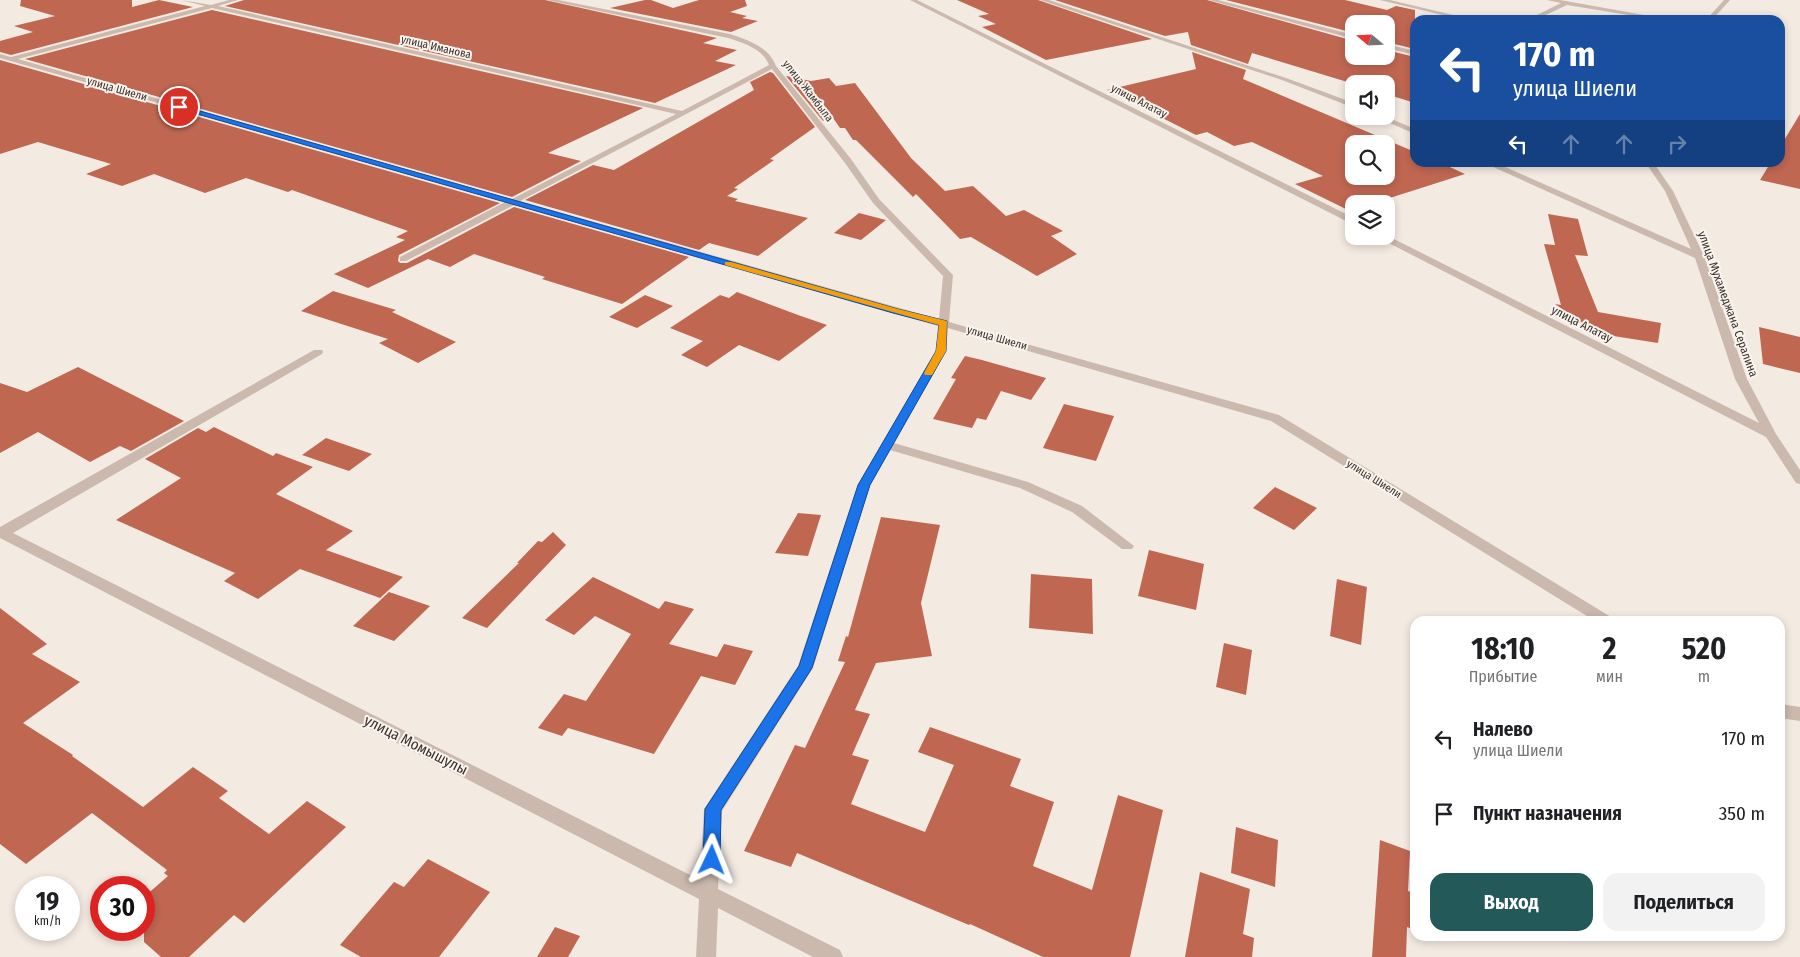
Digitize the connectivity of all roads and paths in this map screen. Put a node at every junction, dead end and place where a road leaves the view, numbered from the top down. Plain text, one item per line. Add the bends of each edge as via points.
1 (184, 0) edge
2 (235, 0) edge
3 (550, 0) edge
4 (913, 0) edge
5 (1043, 0) edge
6 (1212, 0) edge
7 (1383, 0) edge
8 (1550, 0) edge
9 (1715, 0) edge
10 (1726, 1) edge
11 (1566, 3) junction
12 (212, 6) junction
13 (1449, 15) edge
14 (1541, 15) edge
15 (1639, 15) edge
16 (1713, 15) edge
17 (1345, 35) edge
18 (1395, 48) edge
19 (1410, 52) edge
20 (0, 56) edge
21 (12, 59) junction
22 (773, 66) junction
23 (1345, 103) edge
24 (682, 113) junction
25 (1395, 124) edge
26 (1410, 130) edge
27 (1497, 167) edge
28 (1652, 167) edge
29 (512, 202) junction
30 (1345, 217) edge
31 (1395, 243) edge
32 (1699, 256) junction
33 (403, 259) dead end
34 (944, 323) junction
35 (318, 352) dead end
36 (1770, 434) junction
37 (888, 445) junction
38 (1800, 480) edge
39 (2, 532) edge
40 (1127, 546) dead end
41 (1598, 616) edge
42 (1785, 712) edge
43 (1800, 714) edge
44 (711, 893) junction
45 (706, 957) edge
46 (833, 957) edge

1 - 12 street, улица Иманова
2 - 12 street
3 - 22 street, улица Жамбыла via 605,8 730,36 769,56
4 - 30 street, улица Алатау
5 - 23 street via 1275,76
6 - 17 street
7 - 13 street
8 - 11 street
9 - 10 street
10 - 16 street
11 - 14 street
11 - 15 street
12 - 21 street
12 - 24 street, улица Иманова
18 - 19 street
20 - 21 street, улица Шиели
21 - 29 street, улица Шиели
22 - 24 street
22 - 34 street, улица Жамбыла via 876,201 948,275
24 - 29 street
25 - 26 street
27 - 32 street
28 - 32 street, улица Мухамеджана Сералина via 1669,191
29 - 33 street
29 - 34 street, улица Шиели
31 - 36 street, улица Алатау
32 - 36 street, улица Мухамеджана Сералина via 1741,379
34 - 37 street, улица Жамбыла via 941,351
34 - 41 street, улица Шиели via 1275,418
35 - 39 street
36 - 38 street, улица Мухамеджана Сералина
37 - 40 street via 1024,485 1077,509
37 - 44 street, улица Жамбыла via 864,485 806,668 713,809
39 - 44 street, улица Момышулы
42 - 43 street
44 - 45 street, улица Жамбыла
44 - 46 street, улица Момышулы

